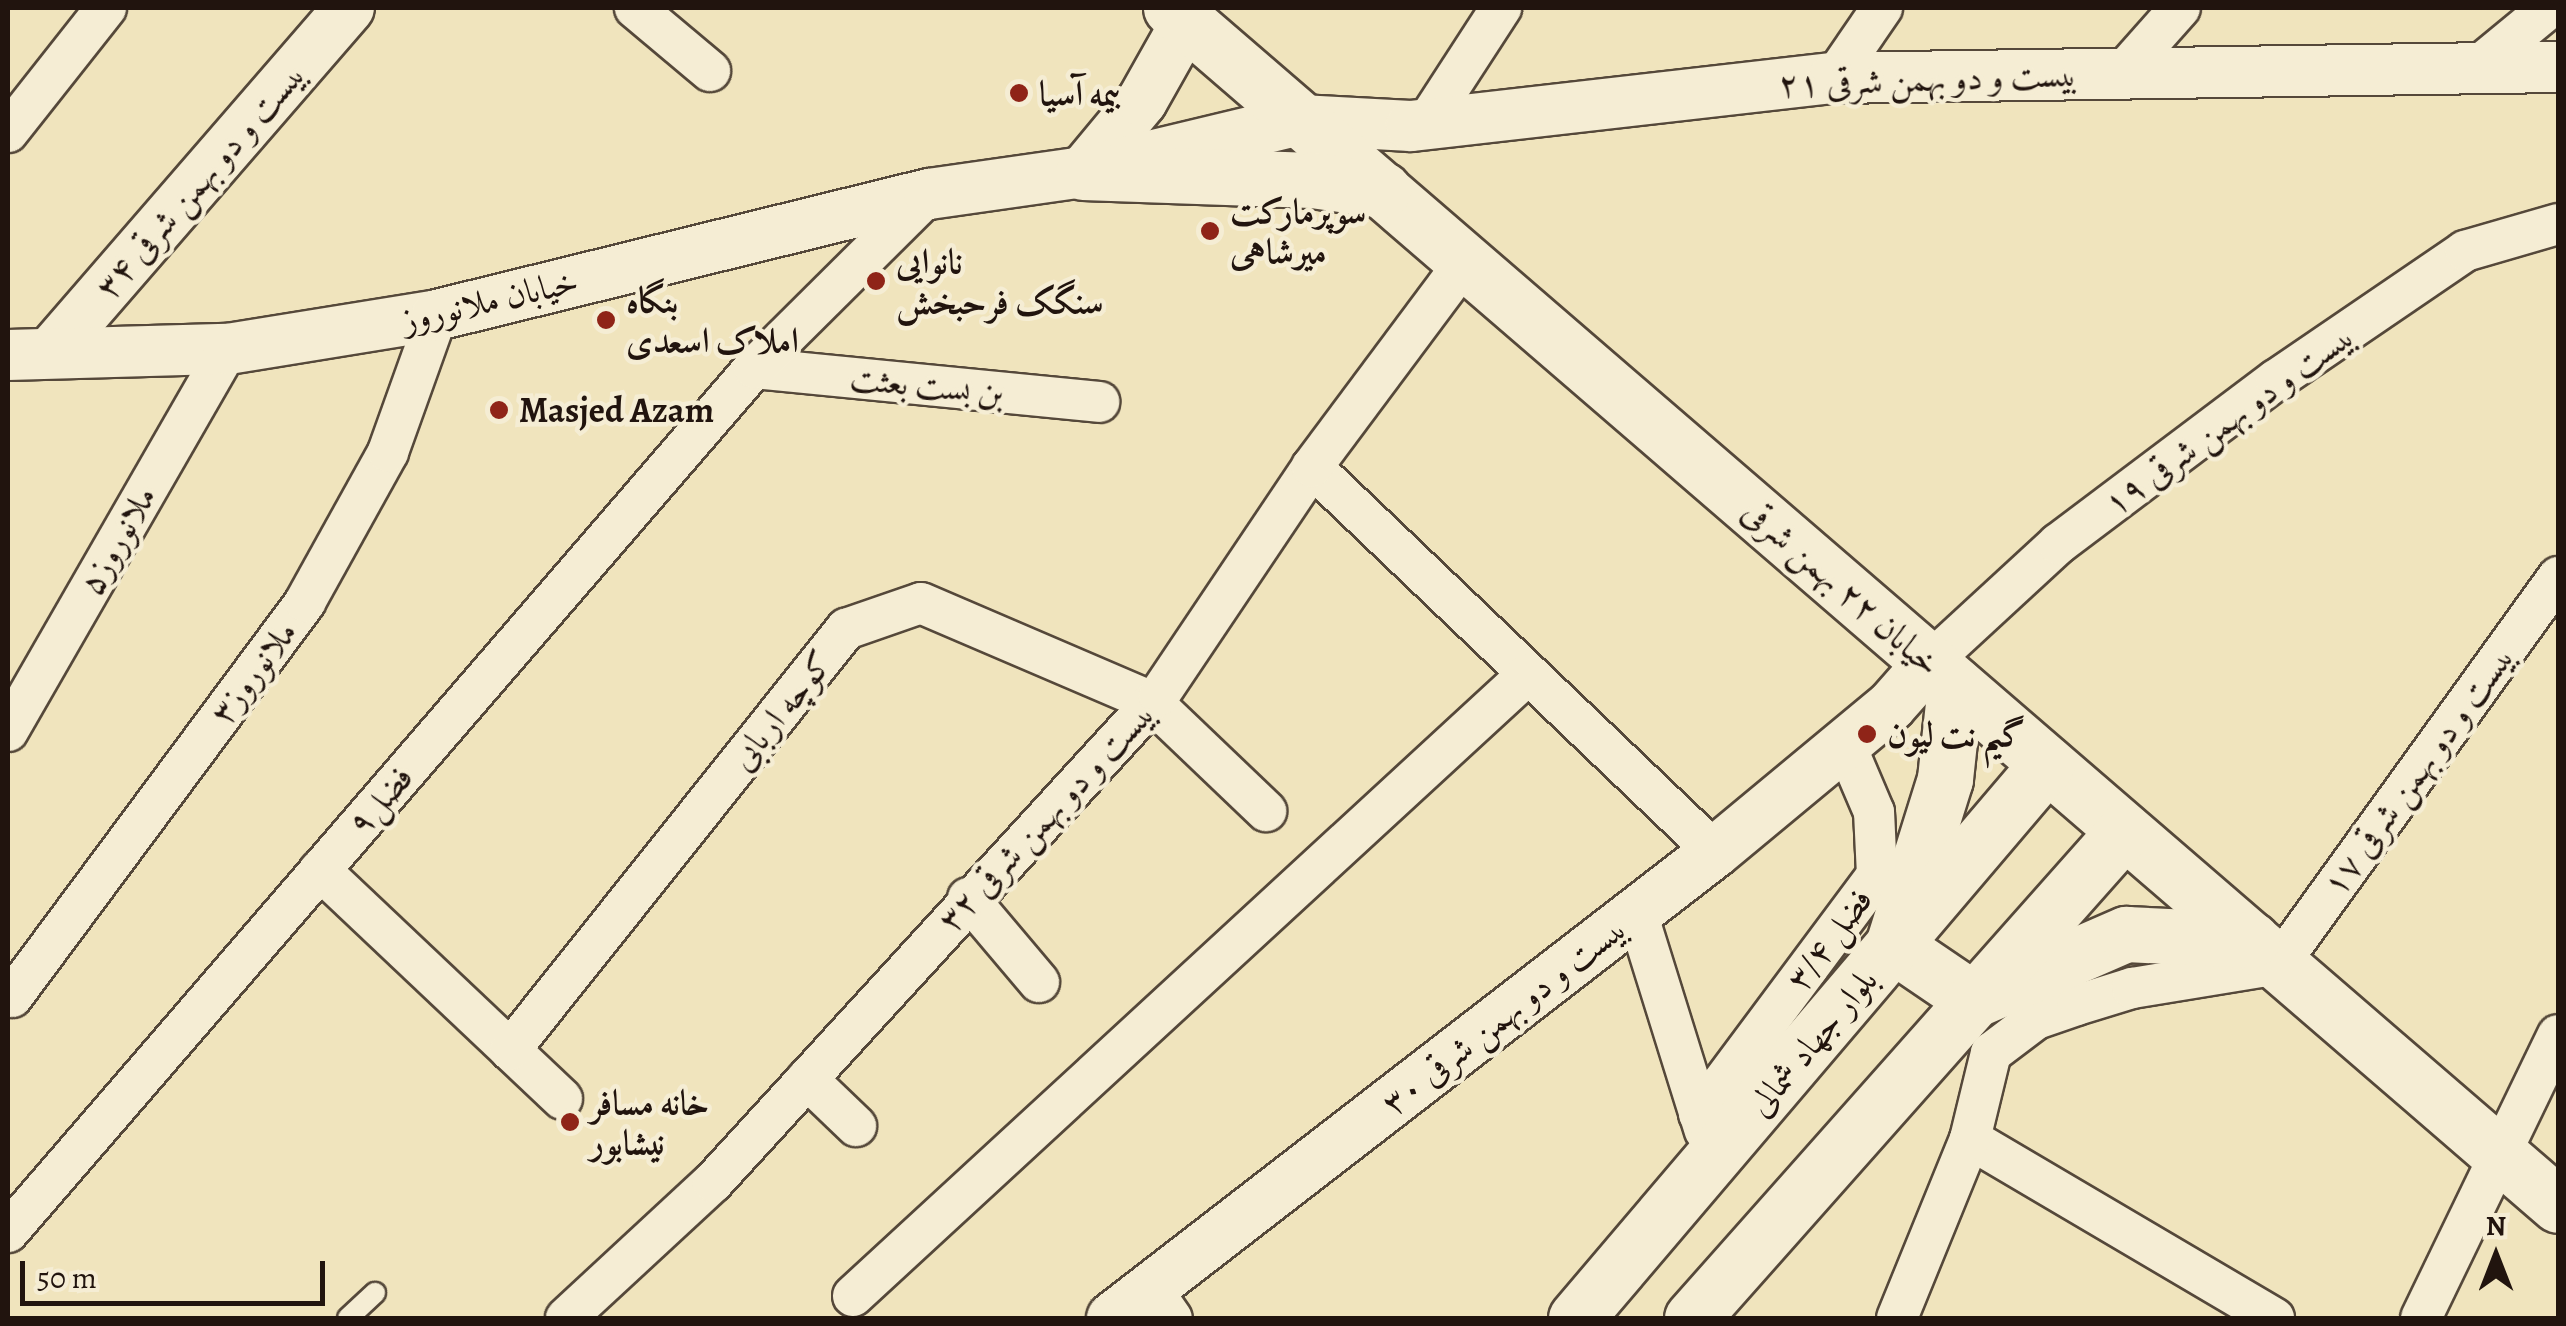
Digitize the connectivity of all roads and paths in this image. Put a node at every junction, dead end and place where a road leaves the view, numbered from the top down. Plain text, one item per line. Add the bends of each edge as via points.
1 (106, 8) edge
2 (349, 8) edge
3 (635, 8) edge
4 (1501, 8) edge
5 (1882, 8) edge
6 (2180, 8) edge
7 (2550, 8) edge
8 (1179, 14) edge
9 (2558, 67) edge
10 (2475, 70) junction
11 (710, 72) dead end
12 (2124, 72) junction
13 (1834, 78) junction
14 (1300, 120) junction
15 (1425, 125) junction
16 (8, 132) edge
17 (1083, 172) junction
18 (1383, 190) junction
19 (930, 194) junction
20 (2558, 224) edge
21 (1465, 262) junction
22 (438, 315) junction
23 (228, 349) junction
24 (29, 353) edge
25 (754, 368) junction
26 (1100, 402) dead end
27 (1312, 467) junction
28 (2558, 577) edge
29 (1528, 674) junction
30 (1942, 674) junction
31 (1152, 702) junction
32 (8, 731) edge
33 (1845, 744) junction
34 (2046, 764) junction
35 (1266, 811) dead end
36 (2124, 831) junction
37 (1715, 852) junction
38 (320, 870) junction
39 (968, 898) junction
40 (1637, 912) junction
41 (1893, 945) junction
42 (2265, 952) junction
43 (1038, 982) dead end
44 (12, 997) dead end
45 (1974, 1000) junction
46 (2558, 1036) edge
47 (510, 1050) junction
48 (807, 1079) junction
49 (562, 1099) dead end
50 (856, 1126) dead end
51 (1707, 1136) junction
52 (1970, 1138) junction
53 (2499, 1154) junction
54 (2558, 1206) edge
55 (8, 1232) edge
56 (375, 1293) dead end
57 (853, 1296) dead end
58 (1161, 1303) edge
59 (348, 1318) edge
60 (566, 1318) edge
61 (1112, 1318) edge
62 (1576, 1318) edge
63 (1692, 1318) edge
64 (1898, 1318) edge
65 (2274, 1318) edge
66 (2421, 1318) edge

1 - 16 street
2 - 24 street, بیست و دو بهمن شرقی ۳۴
3 - 11 street
4 - 15 street
5 - 13 street
6 - 12 street
7 - 10 street
8 - 14 main road, خیابان ۲۲ بهمن شرقی
8 - 17 street via 1142,101
9 - 10 street, بیست و دو بهمن شرقی ۲۱
10 - 12 street, بیست و دو بهمن شرقی ۲۱
12 - 13 street, بیست و دو بهمن شرقی ۲۱
13 - 15 street, بیست و دو بهمن شرقی ۲۱
14 - 15 street, بیست و دو بهمن شرقی ۲۱
14 - 17 street, خیابان ملانوروز
14 - 18 main road, خیابان ۲۲ بهمن شرقی
17 - 18 main road via 1292,179
17 - 19 street, خیابان ملانوروز
18 - 21 main road, خیابان ۲۲ بهمن شرقی
19 - 22 street, خیابان ملانوروز
19 - 25 street, فضل۹
20 - 30 street, بیست و دو بهمن شرقی ۱۹ via 2465,252 2276,380 2058,544
21 - 27 street, بیست و دو بهمن شرقی ۳۲
21 - 30 main road, خیابان ۲۲ بهمن شرقی
22 - 23 street, خیابان ملانوروز
22 - 44 street, ملانوروز۳ via 388,452 305,602
23 - 24 street, خیابان ملانوروز
23 - 32 street, ملانوروز۵
25 - 26 street, بن بست بعثت
25 - 38 street, فضل۹
27 - 29 street
27 - 31 street, بیست و دو بهمن شرقی ۳۲
28 - 42 street, بیست و دو بهمن شرقی ۱۷
29 - 37 street
29 - 57 street
30 - 33 street, بیست و دو بهمن شرقی ۳۰
30 - 34 main road, خیابان ۲۲ بهمن شرقی
30 - 41 main road via 1944,778
31 - 35 street
31 - 39 street, بیست و دو بهمن شرقی ۳۲
31 - 47 street, کوچه اربابی via 921,603 846,629
33 - 37 street, بیست و دو بهمن شرقی ۳۰
33 - 51 street, فضل ۳/۴ via 1874,812 1877,875
34 - 36 main road, خیابان ۲۲ بهمن شرقی
34 - 41 main road, بلوار جهاد شمالی
36 - 42 main road, خیابان ۲۲ بهمن شرقی
36 - 45 main road
37 - 40 street, بیست و دو بهمن شرقی ۳۰
38 - 47 street
38 - 55 street, فضل۹
39 - 43 street
39 - 48 street, بیست و دو بهمن شرقی ۳۲
40 - 51 street
40 - 58 street, بیست و دو بهمن شرقی ۳۰
41 - 45 main road
41 - 51 main road, بلوار جهاد شمالی
42 - 45 main road via 2126,934
42 - 52 street via 2036,1019 1991,1053
42 - 53 main road, خیابان ۲۲ بهمن شرقی
45 - 63 main road
46 - 53 street
47 - 49 street
48 - 50 street
48 - 60 street, بیست و دو بهمن شرقی ۳۲ via 713,1182
51 - 62 main road, بلوار جهاد شمالی
52 - 64 street
52 - 65 street
53 - 54 main road, خیابان ۲۲ بهمن شرقی
53 - 66 street
56 - 59 lane
58 - 61 street, بیست و دو بهمن شرقی ۳۰

